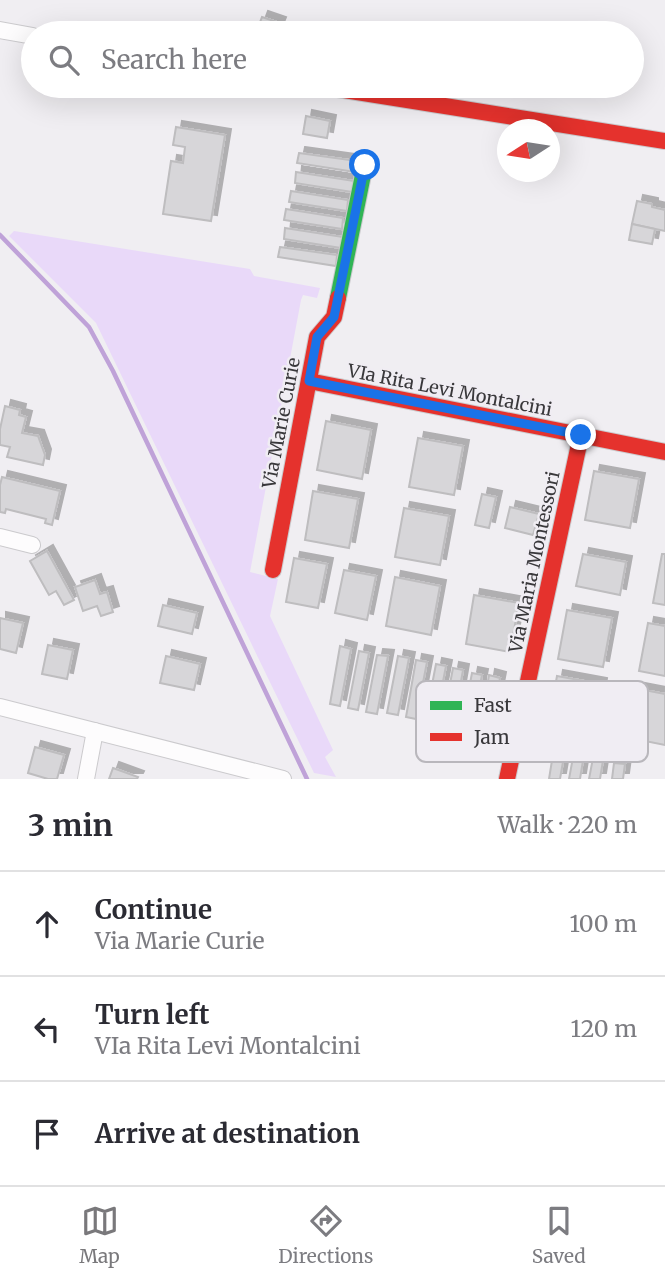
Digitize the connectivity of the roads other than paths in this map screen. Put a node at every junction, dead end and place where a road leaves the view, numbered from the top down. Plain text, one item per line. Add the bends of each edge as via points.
1 (0, 30) edge
2 (21, 34) edge
3 (394, 98) edge
4 (665, 141) edge
5 (365, 165) dead end
6 (309, 381) junction
7 (581, 435) junction
8 (665, 452) edge
9 (0, 537) edge
10 (32, 545) dead end
11 (273, 570) dead end
12 (527, 681) edge
13 (0, 707) edge
14 (95, 731) junction
15 (86, 779) edge
16 (283, 779) edge

1 - 2 street
3 - 4 street
5 - 6 street, Via Marie Curie via 334,317 317,337
6 - 7 street, VIa Rita Levi Montalcini
6 - 11 street, Via Marie Curie
7 - 8 street, VIa Rita Levi Montalcini
7 - 12 street, Via Maria Montessori
9 - 10 street
13 - 14 street
14 - 15 street
14 - 16 street

